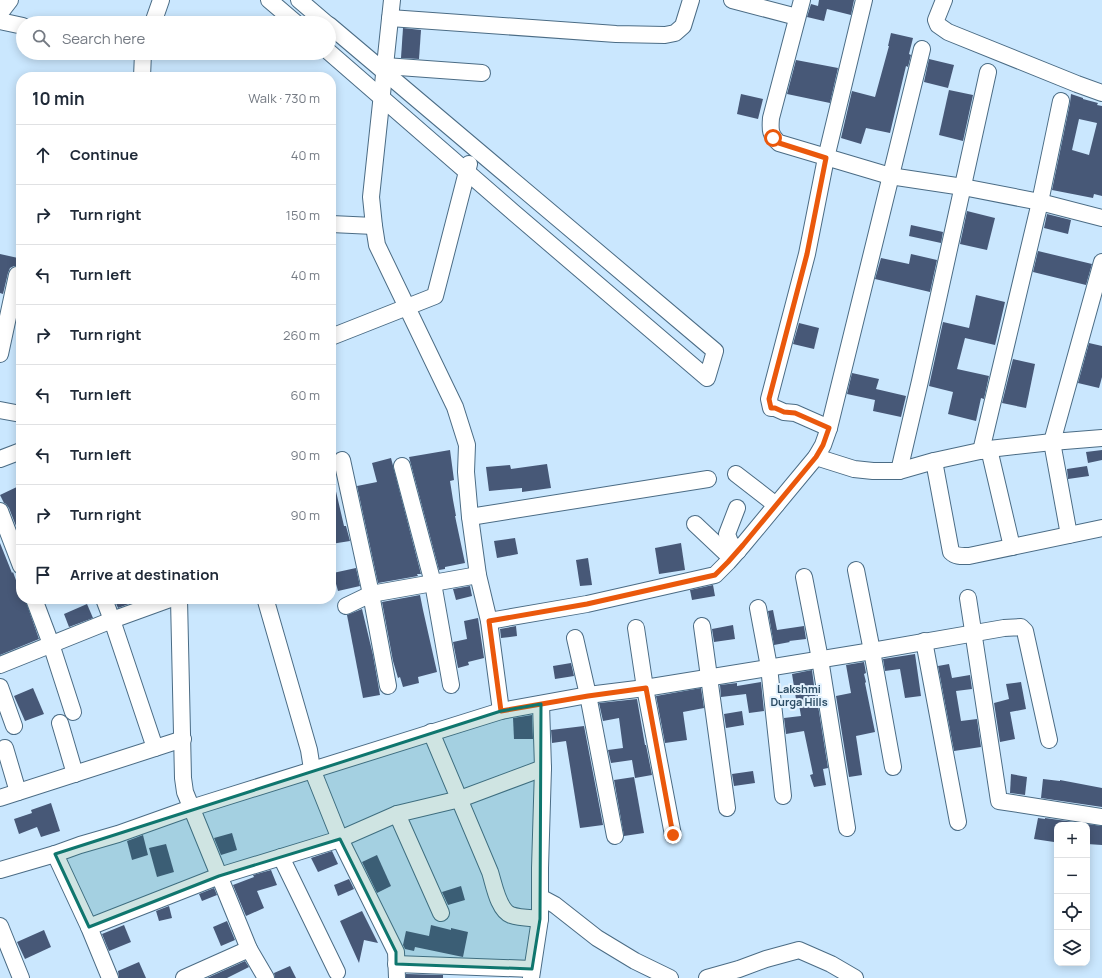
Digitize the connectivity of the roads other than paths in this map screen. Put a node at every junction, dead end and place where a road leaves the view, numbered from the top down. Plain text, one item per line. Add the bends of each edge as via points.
1 (10, 0) edge
2 (161, 0) edge
3 (270, 0) edge
4 (392, 0) edge
5 (691, 0) edge
6 (732, 0) edge
7 (802, 0) edge
8 (864, 0) edge
9 (944, 0) edge
10 (301, 1) edge
11 (0, 13) edge
12 (155, 16) edge
13 (288, 16) edge
14 (318, 16) edge
15 (797, 17) junction
16 (390, 18) junction
17 (0, 21) edge
18 (16, 24) edge
19 (336, 30) edge
20 (922, 49) dead end
21 (336, 58) edge
22 (140, 60) edge
23 (385, 69) junction
24 (141, 72) edge
25 (988, 72) dead end
26 (482, 73) dead end
27 (1102, 93) edge
28 (382, 98) junction
29 (1061, 101) dead end
30 (473, 148) junction
31 (826, 158) junction
32 (467, 172) junction
33 (890, 176) junction
34 (963, 188) junction
35 (1040, 202) junction
36 (1102, 218) edge
37 (336, 224) edge
38 (374, 226) junction
39 (1102, 262) edge
40 (16, 280) edge
41 (407, 308) junction
42 (336, 335) edge
43 (0, 354) edge
44 (0, 410) edge
45 (16, 413) edge
46 (829, 428) junction
47 (1102, 438) edge
48 (1052, 442) junction
49 (985, 450) junction
50 (16, 453) edge
51 (816, 457) junction
52 (0, 459) edge
53 (342, 460) dead end
54 (934, 461) junction
55 (402, 466) dead end
56 (899, 471) junction
57 (736, 474) dead end
58 (708, 479) dead end
59 (776, 505) junction
60 (736, 508) dead end
61 (0, 511) edge
62 (470, 517) junction
63 (695, 524) dead end
64 (1102, 528) edge
65 (1069, 535) junction
66 (1012, 547) junction
67 (16, 553) edge
68 (735, 555) junction
69 (856, 570) dead end
70 (478, 574) junction
71 (804, 577) dead end
72 (433, 583) junction
73 (371, 594) junction
74 (968, 598) dead end
75 (36, 604) edge
76 (106, 604) edge
77 (156, 604) edge
78 (179, 604) edge
79 (267, 604) edge
80 (346, 606) dead end
81 (758, 608) dead end
82 (112, 620) junction
83 (489, 621) junction
84 (702, 626) dead end
85 (636, 628) dead end
86 (974, 633) junction
87 (575, 638) dead end
88 (924, 641) junction
89 (51, 644) junction
90 (872, 651) junction
91 (820, 659) junction
92 (0, 664) edge
93 (769, 668) junction
94 (708, 677) junction
95 (451, 685) dead end
96 (388, 686) dead end
97 (0, 687) edge
98 (646, 688) junction
99 (588, 696) junction
100 (541, 704) junction
101 (501, 711) junction
102 (72, 712) dead end
103 (60, 723) dead end
104 (14, 726) dead end
105 (431, 732) junction
106 (183, 739) junction
107 (1049, 740) dead end
108 (5, 748) dead end
109 (155, 748) junction
110 (893, 767) dead end
111 (543, 768) junction
112 (312, 769) junction
113 (75, 774) junction
114 (18, 792) junction
115 (783, 796) dead end
116 (0, 798) edge
117 (460, 799) junction
118 (191, 808) junction
119 (727, 808) dead end
120 (397, 814) junction
121 (1102, 817) edge
122 (958, 822) dead end
123 (847, 828) dead end
124 (673, 835) dead end
125 (615, 836) dead end
126 (340, 838) junction
127 (55, 854) junction
128 (282, 857) junction
129 (0, 870) edge
130 (219, 876) junction
131 (540, 897) junction
132 (441, 912) dead end
133 (540, 919) junction
134 (0, 926) edge
135 (90, 927) junction
136 (249, 949) junction
137 (396, 971) edge
138 (337, 972) dead end
139 (531, 974) edge
140 (194, 976) edge
141 (21, 978) edge
142 (110, 978) edge
143 (266, 978) edge
144 (670, 978) edge
145 (706, 978) edge
146 (855, 978) edge

1 - 11 street
2 - 12 street
3 - 13 street
4 - 16 street
5 - 16 street via 683,26 675,33 665,35 616,34
6 - 15 street
7 - 15 street
8 - 31 street
9 - 27 street via 936,20 938,25 948,32
10 - 14 street
15 - 31 street via 770,129 773,138 779,143
16 - 23 street
17 - 18 street
19 - 23 street
20 - 33 street
21 - 28 street
22 - 24 street
23 - 26 street
23 - 28 street
23 - 30 street
25 - 34 street
28 - 32 street
28 - 38 street via 371,197
29 - 35 street
30 - 32 street
30 - 32 street via 715,351 707,378
31 - 33 street
31 - 46 street via 807,254 769,399 771,408 795,413
32 - 41 street via 435,296
33 - 34 street
33 - 46 street
34 - 35 street
34 - 56 street
35 - 36 street
35 - 49 street
37 - 38 street
38 - 41 street via 377,244
39 - 48 street
40 - 43 street
41 - 42 street
41 - 62 street via 455,407 467,445 466,472
44 - 45 street
46 - 51 street
47 - 48 street
48 - 49 street
48 - 65 street
49 - 54 street
49 - 66 street
50 - 52 street
51 - 56 street via 854,469
51 - 59 street
53 - 73 street
54 - 56 street
54 - 66 street via 952,553 969,556
55 - 72 street
57 - 59 street
58 - 62 street
59 - 68 street
60 - 68 street via 727,534
61 - 67 street
62 - 70 street
63 - 68 street
64 - 65 street
65 - 66 street
68 - 83 street via 715,575 587,604
69 - 90 street
70 - 72 street
70 - 83 street
71 - 91 street
72 - 73 street
72 - 95 street
73 - 80 street
73 - 96 street
74 - 86 street
75 - 89 street
76 - 82 street
77 - 82 street
78 - 106 street
79 - 112 street via 309,750
81 - 93 street
82 - 89 street
82 - 109 street
83 - 101 street
84 - 94 street
85 - 98 street
86 - 88 street
86 - 107 street via 1021,627 1024,631
86 - 121 street via 999,800
87 - 99 street
88 - 90 street
88 - 122 street
89 - 92 street
89 - 102 street
90 - 91 street
90 - 110 street
91 - 93 street
91 - 123 street
93 - 94 street
93 - 115 street
94 - 98 street
94 - 119 street
97 - 104 street
98 - 99 street
98 - 124 street
99 - 100 street
99 - 125 street
100 - 101 street
100 - 111 street
101 - 105 street
103 - 113 street
105 - 112 street
105 - 117 street
106 - 109 street
106 - 118 street via 183,778
108 - 114 street
109 - 113 street
111 - 117 street
111 - 131 street
112 - 118 street
112 - 126 street
113 - 114 street
114 - 116 street
117 - 120 street
117 - 133 street via 504,909 510,915
118 - 127 street
118 - 130 street
120 - 126 street
120 - 132 street
126 - 128 street
126 - 137 street via 396,952
127 - 129 street
127 - 135 street
128 - 130 street
128 - 138 street
130 - 135 street
130 - 136 street
131 - 133 street
131 - 144 street via 555,905 597,938
133 - 139 street
134 - 141 street
135 - 142 street
136 - 140 street
136 - 143 street
137 - 139 street
145 - 146 street via 799,950

